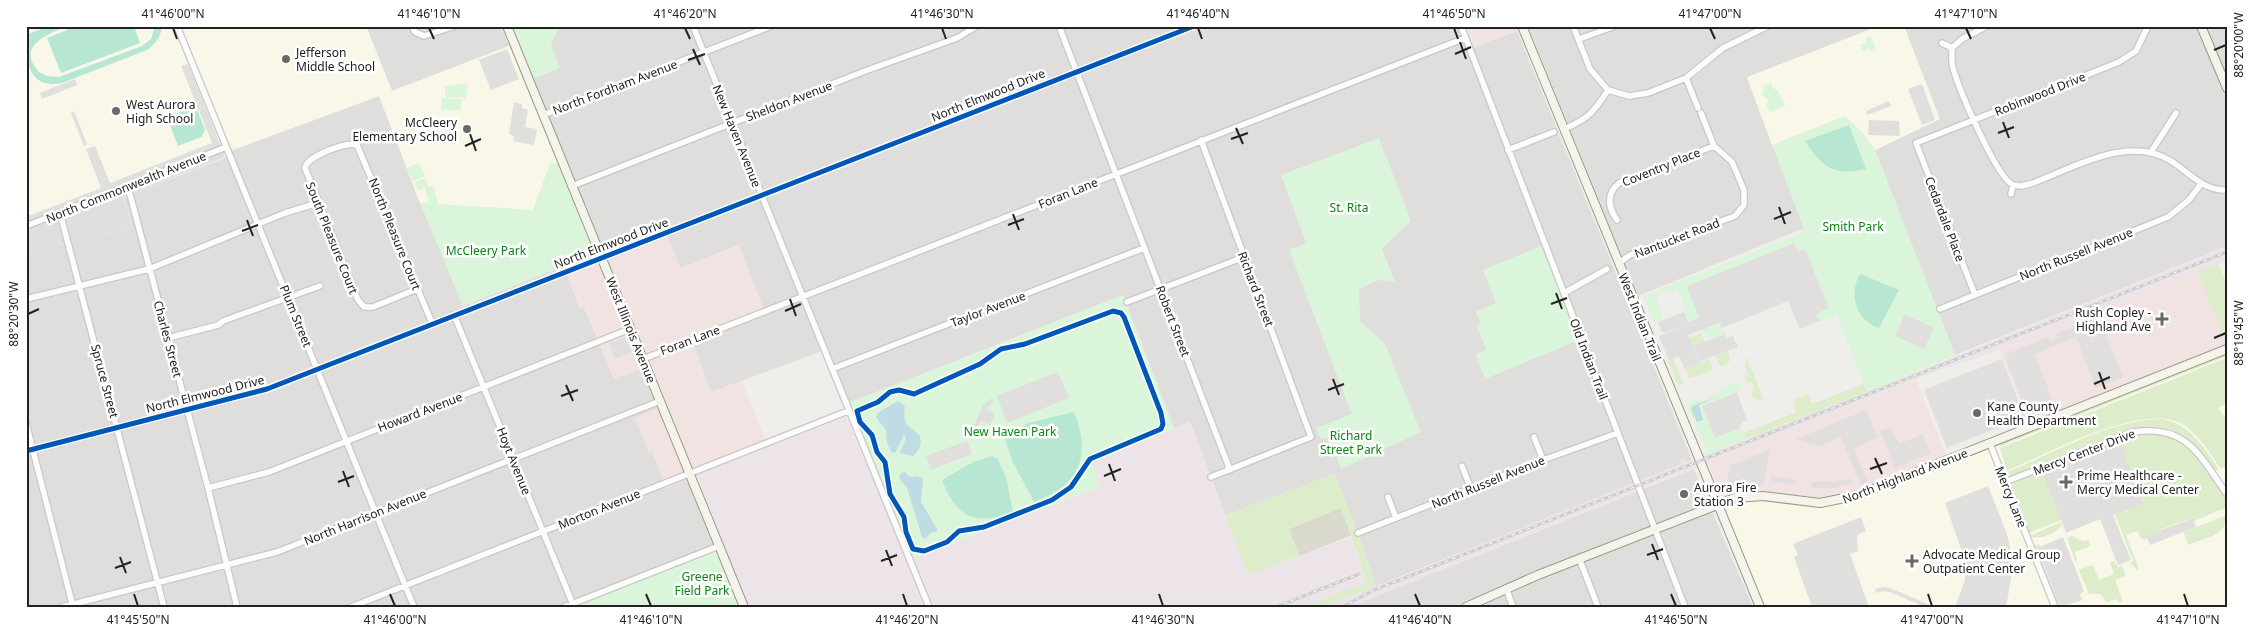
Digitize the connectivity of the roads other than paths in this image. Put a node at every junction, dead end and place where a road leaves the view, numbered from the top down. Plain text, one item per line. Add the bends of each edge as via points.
1 (177, 26) edge
2 (412, 26) edge
3 (455, 26) edge
4 (507, 26) edge
5 (693, 26) edge
6 (771, 26) edge
7 (977, 26) edge
8 (1059, 26) edge
9 (1194, 26) edge
10 (1461, 26) edge
11 (1522, 26) edge
12 (1573, 26) edge
13 (1615, 26) edge
14 (1768, 26) edge
15 (1987, 26) edge
16 (2148, 26) edge
17 (2201, 26) edge
18 (1465, 38) junction
19 (1579, 39) junction
20 (1942, 43) dead end
21 (1952, 48) junction
22 (703, 53) junction
23 (1077, 71) junction
24 (1686, 78) junction
25 (2227, 88) edge
26 (1608, 90) junction
27 (2176, 113) dead end
28 (543, 115) junction
29 (1974, 120) junction
30 (732, 123) junction
31 (1564, 129) junction
32 (1554, 132) dead end
33 (359, 136) dead end
34 (1200, 140) junction
35 (1916, 143) joint
36 (357, 145) junction
37 (1714, 146) junction
38 (226, 147) junction
39 (1508, 150) junction
40 (2151, 152) junction
41 (1115, 174) junction
42 (2201, 184) junction
43 (2013, 185) junction
44 (572, 186) junction
45 (128, 187) junction
46 (2227, 190) edge
47 (2011, 194) dead end
48 (760, 196) junction
49 (318, 203) junction
50 (60, 213) junction
51 (1617, 220) dead end
52 (258, 224) junction
53 (26, 226) edge
54 (1144, 248) junction
55 (1244, 257) junction
56 (601, 258) junction
57 (1618, 263) junction
58 (150, 269) junction
59 (1607, 269) dead end
60 (320, 286) dead end
61 (80, 287) junction
62 (418, 289) junction
63 (1161, 289) junction
64 (1564, 293) junction
65 (1975, 295) junction
66 (287, 296) junction
67 (804, 296) junction
68 (26, 299) edge
69 (1127, 302) dead end
70 (1940, 308) dead end
71 (454, 315) junction
72 (432, 323) junction
73 (630, 329) junction
74 (168, 338) junction
75 (2227, 349) edge
76 (642, 359) junction
77 (317, 368) junction
78 (832, 369) junction
79 (483, 387) junction
80 (660, 401) junction
81 (188, 408) junction
82 (848, 410) junction
83 (26, 423) edge
84 (117, 426) junction
85 (1618, 433) junction
86 (1534, 437) dead end
87 (346, 440) junction
88 (1990, 444) junction
89 (30, 450) edge
90 (514, 459) junction
91 (1543, 460) junction
92 (1462, 466) dead end
93 (1230, 470) junction
94 (689, 473) junction
95 (1211, 477) dead end
96 (2005, 482) junction
97 (208, 488) junction
98 (1471, 489) junction
99 (2227, 494) edge
100 (1388, 498) dead end
101 (1717, 504) junction
102 (376, 512) junction
103 (1396, 518) junction
104 (1655, 529) junction
105 (543, 531) junction
106 (1358, 534) dead end
107 (719, 546) junction
108 (1579, 558) junction
109 (227, 565) junction
110 (158, 583) junction
111 (405, 585) junction
112 (1506, 588) junction
113 (73, 605) edge
114 (573, 605) edge
115 (62, 607) edge
116 (164, 607) edge
117 (237, 607) edge
118 (350, 607) edge
119 (414, 607) edge
120 (564, 607) edge
121 (744, 607) edge
122 (929, 607) edge
123 (1466, 607) edge
124 (1513, 607) edge
125 (1598, 607) edge
126 (1686, 607) edge
127 (1760, 607) edge
128 (2055, 607) edge

1 - 38 street, Plum Street
2 - 3 street via 419,35 429,36
4 - 28 main road, West Illinois Avenue
5 - 22 street, New Haven Avenue
6 - 22 street, North Fordham Avenue
7 - 30 street, Sheldon Avenue via 957,38
8 - 23 street, Robert Street
9 - 23 street, North Elmwood Drive
10 - 18 street, Old Indian Trail
11 - 31 main road, West Indian Trail
12 - 19 street
13 - 19 street
14 - 24 street via 1724,48
15 - 21 street via 1962,38
16 - 29 street, Robinwood Drive via 2136,51 2119,62
17 - 25 main road
18 - 34 street, Foran Lane
18 - 39 street, Old Indian Trail
19 - 26 street via 1590,69
20 - 21 street
21 - 29 street via 1955,74
22 - 28 street, North Fordham Avenue
22 - 30 street, New Haven Avenue
23 - 41 street, Robert Street
23 - 48 street, North Elmwood Drive
24 - 26 street via 1648,93 1629,96
24 - 37 street
26 - 31 street via 1594,113
27 - 40 street
28 - 44 main road, West Illinois Avenue
29 - 35 street, Robinwood Drive
29 - 43 street via 2003,175
30 - 44 street, Sheldon Avenue
30 - 48 street, New Haven Avenue
31 - 57 main road, West Indian Trail
32 - 39 street
33 - 36 street
34 - 41 street, Foran Lane
34 - 55 street, Richard Street
35 - 65 street, Cedardale Place
36 - 49 street, South Pleasure Court via 345,145 306,163 305,171
36 - 62 street, North Pleasure Court
37 - 51 street, Coventry Place via 1619,183 1609,203
37 - 57 street, Nantucket Road via 1732,162 1744,190 1744,205 1736,216
38 - 45 street, North Commonwealth Avenue
38 - 52 street, Plum Street
39 - 64 street, Old Indian Trail
40 - 42 street via 2168,159
40 - 43 street via 2109,154 2033,183
41 - 54 street, Robert Street
41 - 67 street, Foran Lane
42 - 46 street
42 - 65 street, North Russell Avenue via 2168,217
43 - 47 street
44 - 56 main road, West Illinois Avenue
45 - 50 street, North Commonwealth Avenue
45 - 58 street, Charles Street
48 - 56 street, North Elmwood Drive
48 - 67 street, New Haven Avenue
49 - 52 street
49 - 62 street, South Pleasure Court via 358,300 364,307 373,307
50 - 53 street, North Commonwealth Avenue
50 - 61 street, Spruce Street
52 - 58 street
52 - 66 street, Plum Street
54 - 63 street, Robert Street
54 - 78 street, Taylor Avenue
55 - 63 street
55 - 93 street, Richard Street via 1311,438
56 - 71 street, North Elmwood Drive
56 - 73 main road, West Illinois Avenue
57 - 101 main road, West Indian Trail
58 - 61 street
58 - 74 street, Charles Street
59 - 64 street
60 - 66 street
61 - 68 street
61 - 84 street, Spruce Street
62 - 72 street, North Pleasure Court
63 - 69 street
63 - 93 street, Robert Street
64 - 85 street, Old Indian Trail
65 - 70 street, North Russell Avenue
66 - 74 street via 218,325
66 - 77 street, Plum Street
67 - 76 street, Foran Lane
67 - 78 street, New Haven Avenue
71 - 72 street, North Elmwood Drive
71 - 79 street, Hoyt Avenue
72 - 77 street, North Elmwood Drive
73 - 76 main road, West Illinois Avenue
73 - 79 street, Howard Avenue
74 - 81 street, Charles Street
75 - 88 main road, North Highland Avenue
76 - 80 main road, West Illinois Avenue
77 - 81 street, North Elmwood Drive via 267,389
77 - 87 street, Plum Street
78 - 82 street, New Haven Avenue
79 - 87 street, Howard Avenue
79 - 90 street, Hoyt Avenue
80 - 90 street, North Harrison Avenue
80 - 94 main road, West Illinois Avenue
81 - 84 street, North Elmwood Drive
81 - 97 street, Charles Street
82 - 94 street, Morton Avenue
82 - 122 street, New Haven Avenue
83 - 89 street
84 - 89 street, North Elmwood Drive
84 - 110 street, Spruce Street
85 - 91 street, North Russell Avenue
85 - 104 street, Old Indian Trail
86 - 91 street
87 - 97 street, Howard Avenue via 269,472
87 - 102 street, Plum Street
88 - 96 street, Mercy Lane
88 - 101 main road, North Highland Avenue via 1837,501 1805,502 1753,496
89 - 113 street
90 - 102 street, North Harrison Avenue
90 - 105 street, Hoyt Avenue
91 - 98 street, North Russell Avenue
92 - 98 street
93 - 95 street
94 - 105 street, Morton Avenue
94 - 107 main road, West Illinois Avenue
96 - 99 street, Mercy Center Drive via 2133,432 2152,430 2173,434 2189,444
96 - 128 street, Mercy Lane
97 - 109 street, Charles Street
98 - 103 street, North Russell Avenue
100 - 103 street
101 - 104 main road, North Highland Avenue
101 - 127 main road, West Indian Trail
102 - 109 street, North Harrison Avenue via 277,552
102 - 111 street, Plum Street
103 - 106 street, North Russell Avenue
104 - 108 main road, North Highland Avenue
104 - 126 street, Old Indian Trail
105 - 111 street, Morton Avenue
105 - 114 street, Hoyt Avenue
107 - 114 street
107 - 121 main road, West Illinois Avenue
108 - 112 main road, North Highland Avenue
108 - 125 street
109 - 110 street, North Harrison Avenue
109 - 117 street, Charles Street
110 - 113 street, North Harrison Avenue
110 - 116 street, Spruce Street
111 - 118 street, Morton Avenue
111 - 119 street, Plum Street
112 - 123 main road, North Highland Avenue
112 - 124 street
113 - 115 street, North Harrison Avenue
114 - 120 street

